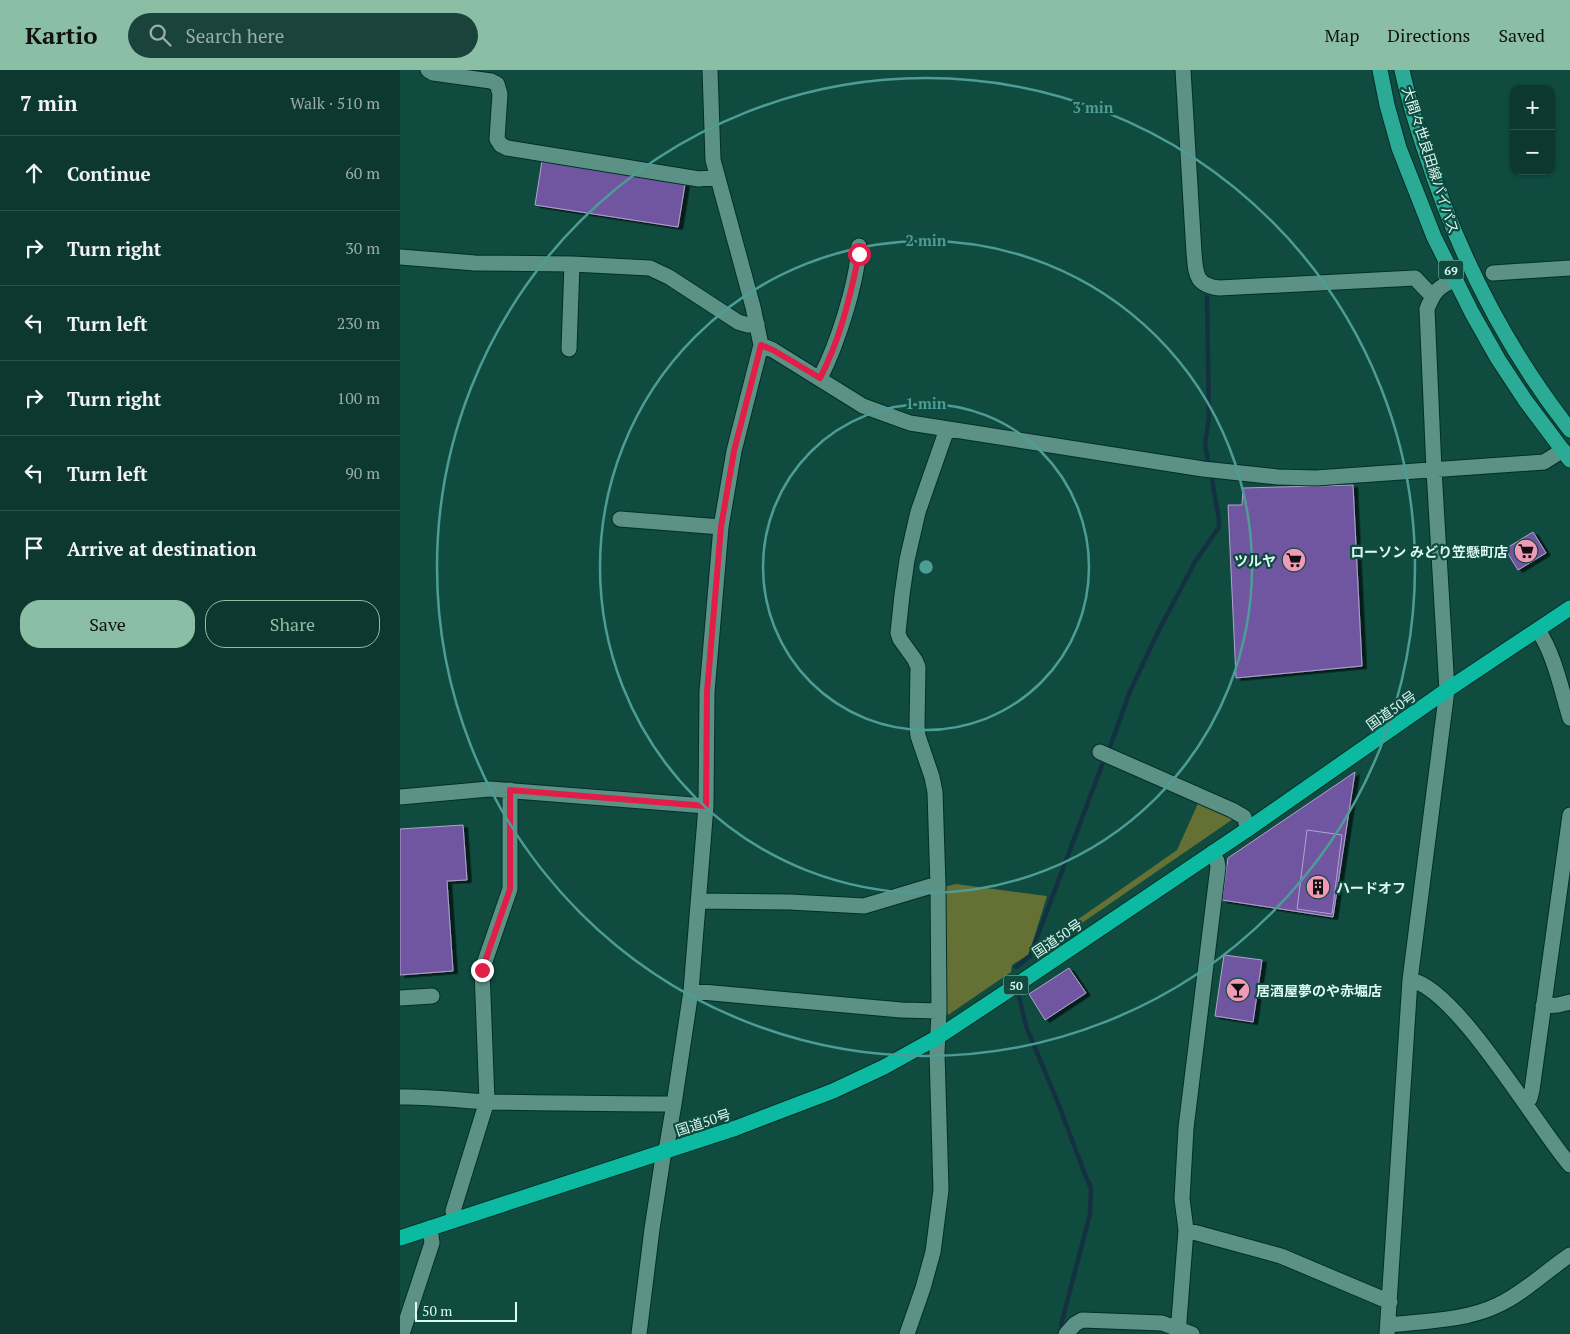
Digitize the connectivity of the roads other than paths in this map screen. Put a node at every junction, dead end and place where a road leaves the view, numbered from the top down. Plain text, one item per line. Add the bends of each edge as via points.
1 (428, 70) edge
2 (710, 70) edge
3 (1183, 70) edge
4 (1380, 70) edge
5 (1402, 70) edge
6 (716, 177) junction
7 (859, 246) dead end
8 (400, 257) edge
9 (572, 264) junction
10 (1570, 268) edge
11 (1493, 273) dead end
12 (1456, 279) junction
13 (1432, 296) junction
14 (757, 324) junction
15 (761, 345) junction
16 (569, 349) dead end
17 (820, 378) junction
18 (946, 429) junction
19 (1570, 430) edge
20 (1566, 455) edge
21 (1434, 470) junction
22 (620, 519) dead end
23 (721, 527) junction
24 (1570, 608) edge
25 (1538, 630) junction
26 (1447, 690) junction
27 (1570, 718) edge
28 (1100, 752) dead end
29 (510, 790) junction
30 (400, 797) edge
31 (706, 806) junction
32 (1570, 816) edge
33 (1248, 829) junction
34 (1212, 853) junction
35 (938, 886) junction
36 (699, 900) junction
37 (1410, 980) junction
38 (691, 991) junction
39 (432, 996) dead end
40 (400, 998) edge
41 (1570, 1002) edge
42 (1543, 1006) junction
43 (939, 1011) junction
44 (938, 1037) junction
45 (400, 1098) edge
46 (487, 1101) junction
47 (674, 1104) junction
48 (1526, 1104) junction
49 (665, 1151) junction
50 (1570, 1165) edge
51 (455, 1220) junction
52 (430, 1228) junction
53 (1186, 1230) junction
54 (400, 1238) edge
55 (1570, 1254) edge
56 (1390, 1302) junction
57 (1388, 1329) edge
58 (1178, 1331) edge
59 (402, 1334) edge
60 (639, 1334) edge
61 (907, 1334) edge
62 (1066, 1334) edge
63 (1192, 1334) edge

1 - 6 street via 497,84 500,94 497,140 507,148 699,179
2 - 6 street
3 - 13 street via 1194,253 1196,275 1202,283 1219,288 1415,278
4 - 12 main road, 大間々世良田線バイパス / 69 via 1399,148 1434,236
5 - 19 main road, 大間々世良田線バイパス / 69 via 1446,215 1473,274 1514,348
6 - 14 street
7 - 17 street via 849,302
8 - 9 street via 480,263
9 - 14 street via 650,268 738,322
9 - 16 street
10 - 11 street
12 - 13 street via 1438,288
12 - 20 main road, 大間々世良田線バイパス / 69 via 1498,359
13 - 21 street via 1428,309
14 - 15 street
15 - 17 street
15 - 23 street via 734,451
17 - 18 street via 863,406 910,423
18 - 21 street via 1203,469 1278,477 1316,478
18 - 35 street via 916,519 898,633 918,667 916,726 935,792
20 - 21 street via 1544,462
21 - 26 street
22 - 23 street
23 - 31 street via 707,692
24 - 25 highway, 国道50号 / 50
25 - 26 highway, 国道50号 / 50
25 - 27 street via 1552,660
26 - 33 highway, 国道50号 / 50
26 - 37 street
28 - 33 street via 1232,810 1244,817
29 - 30 street
29 - 31 street
29 - 46 street via 510,889 482,970
31 - 36 street
32 - 42 street
33 - 34 highway, 国道50号 / 50
34 - 44 highway, 国道50号 / 50
34 - 53 street via 1218,867 1186,1128 1182,1199
35 - 36 street via 864,906
35 - 43 street
36 - 38 street
37 - 48 street via 1422,983 1441,998 1476,1037
37 - 56 street
38 - 43 street
38 - 47 street
39 - 40 street
41 - 42 street
42 - 48 street via 1532,1090
43 - 44 street
44 - 49 highway, 国道50号 / 50 via 833,1092
44 - 61 street via 941,1190 933,1252
45 - 46 street
46 - 47 street
46 - 51 street via 453,1211
47 - 49 street
48 - 50 street
49 - 51 highway, 国道50号 / 50
49 - 60 street
51 - 52 highway, 国道50号 / 50
52 - 54 highway, 国道50号 / 50
52 - 59 street via 432,1243
53 - 56 street via 1281,1256
53 - 58 street
55 - 57 street via 1498,1305 1477,1313
56 - 57 street
58 - 62 street via 1153,1322 1082,1320
58 - 63 street

